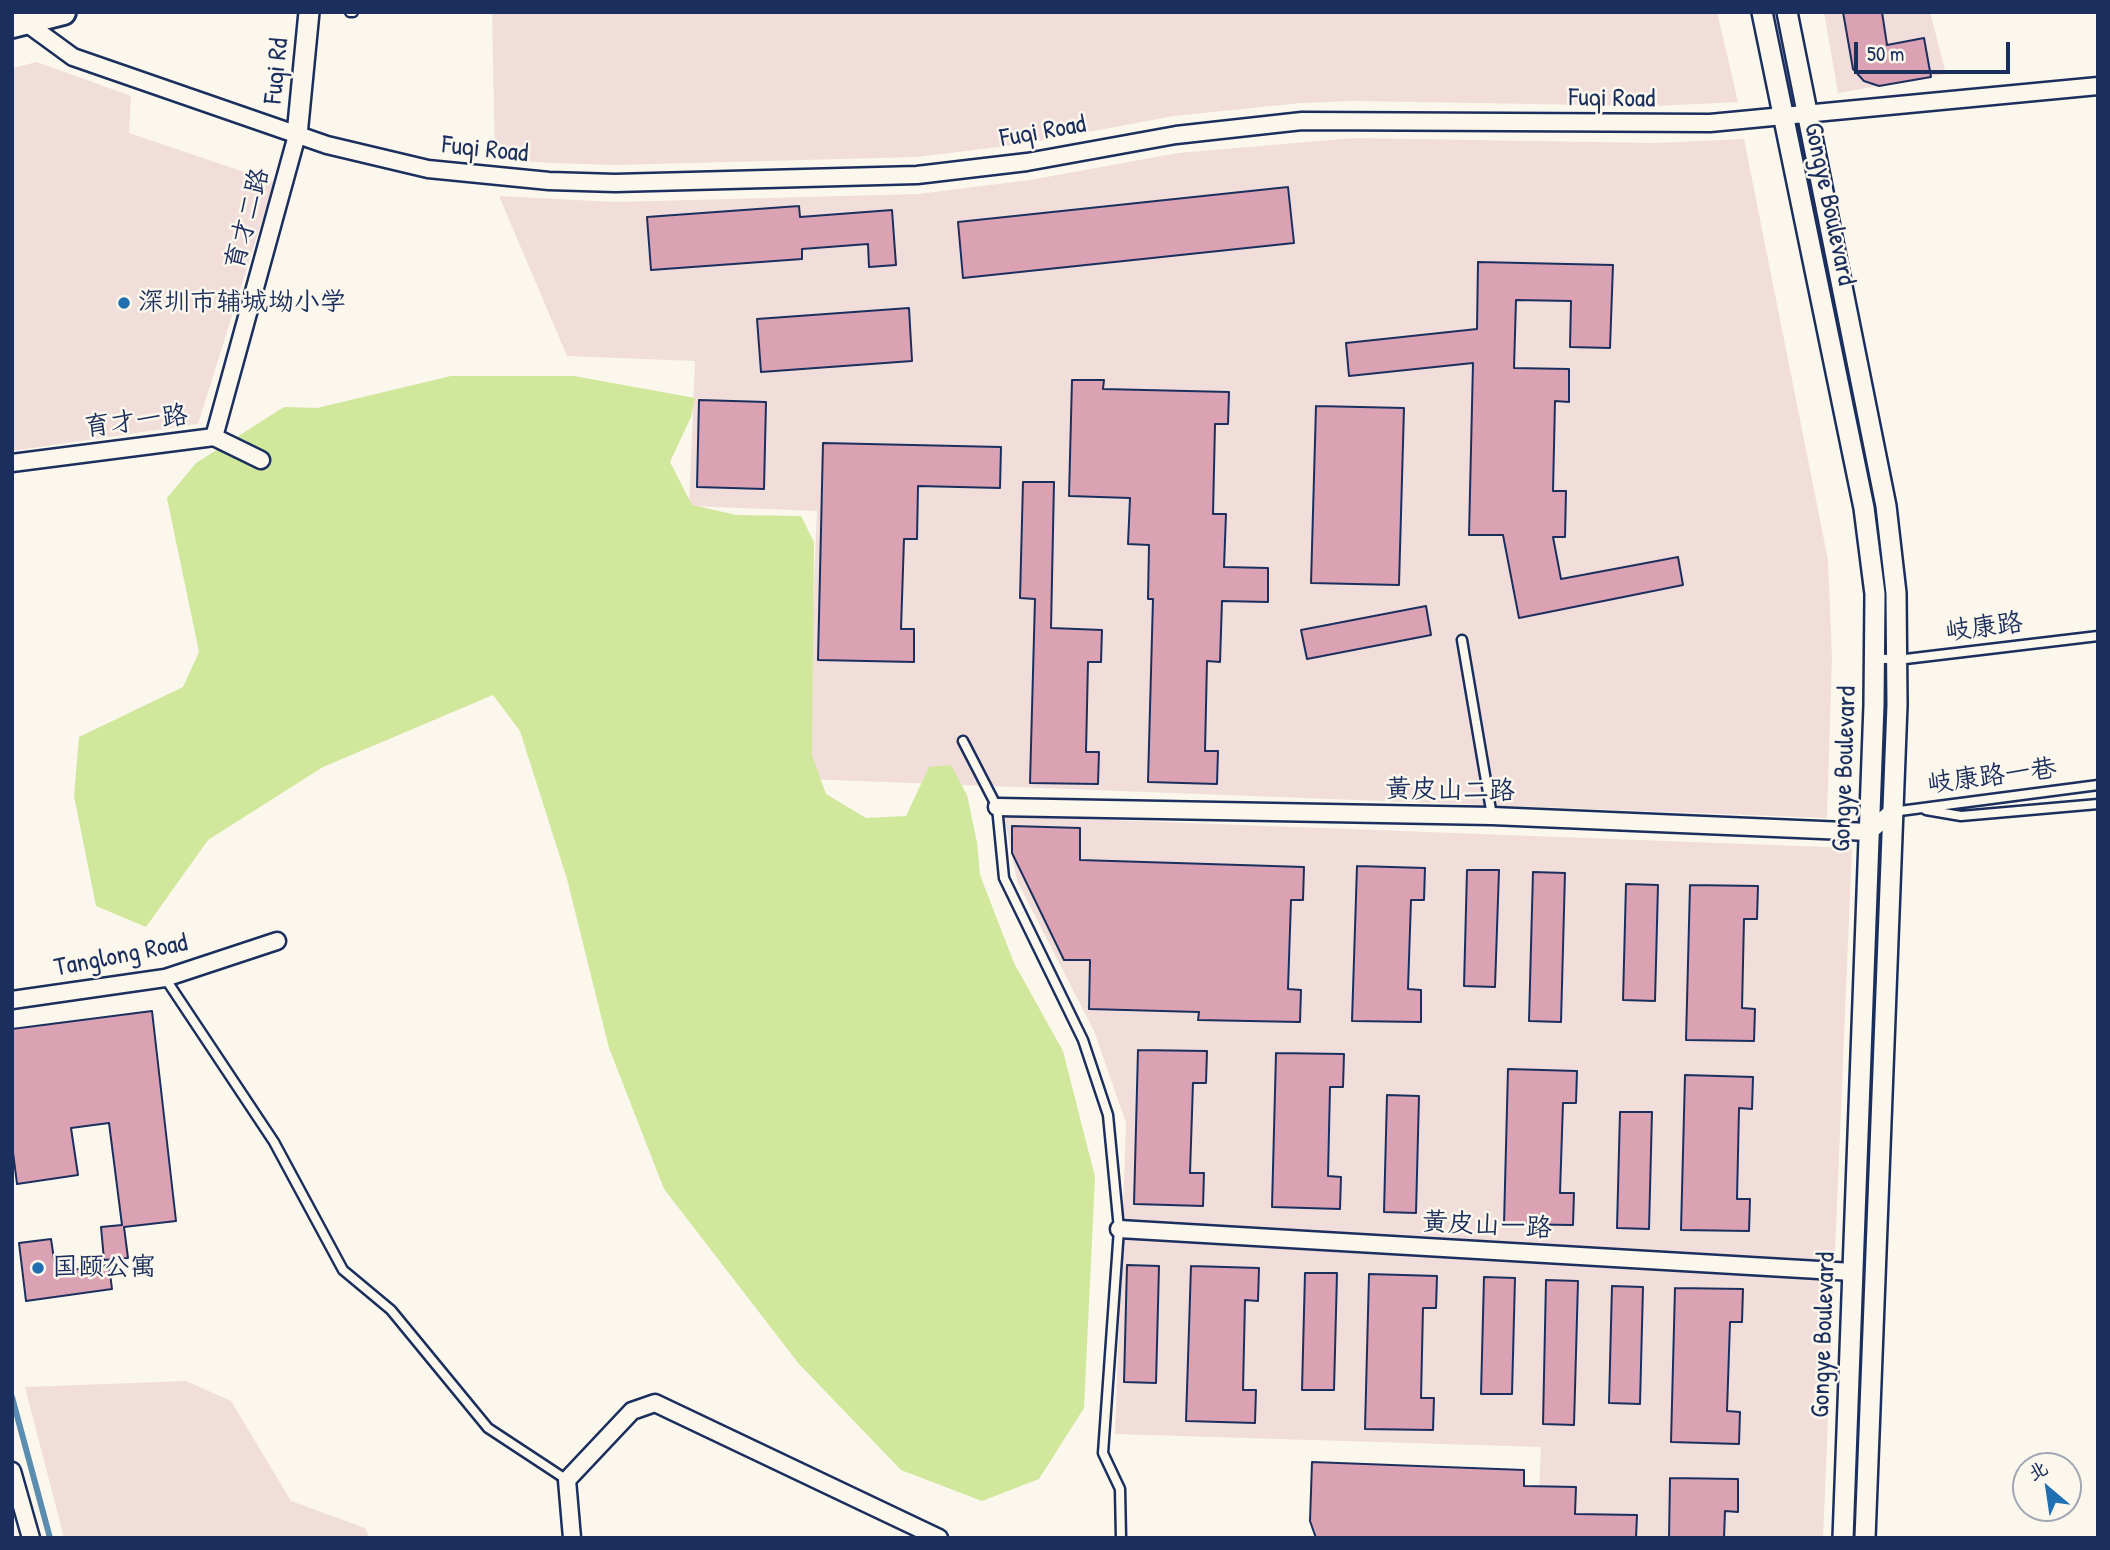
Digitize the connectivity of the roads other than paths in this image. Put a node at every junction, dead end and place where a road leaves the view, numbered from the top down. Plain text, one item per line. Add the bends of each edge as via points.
1 (63, 12) edge
2 (309, 12) edge
3 (1762, 12) edge
4 (1787, 12) edge
5 (19, 23) edge
6 (2098, 86) edge
7 (1808, 115) junction
8 (1784, 117) junction
9 (297, 135) junction
10 (214, 437) junction
11 (261, 460) dead end
12 (12, 463) edge
13 (2098, 636) edge
14 (1462, 640) dead end
15 (1875, 658) junction
16 (1897, 660) junction
17 (963, 741) dead end
18 (2098, 785) edge
19 (2098, 804) edge
20 (998, 807) junction
21 (1916, 809) junction
22 (1892, 811) junction
23 (1492, 816) junction
24 (1869, 832) junction
25 (277, 941) dead end
26 (165, 978) junction
27 (12, 1000) edge
28 (1119, 1229) junction
29 (1853, 1272) junction
30 (12, 1471) edge
31 (568, 1480) junction
32 (31, 1538) edge
33 (572, 1538) edge
34 (939, 1538) edge
35 (1121, 1538) edge
36 (1843, 1538) edge
37 (1864, 1538) edge

1 - 5 main road
2 - 9 street, Fuqi Rd
3 - 8 street, Gongye Boulevard
4 - 7 street, Gongye Boulevard
5 - 9 street, Fuqi Road via 73,57
6 - 7 street, Fuqi Road
7 - 8 street, Fuqi Road
7 - 16 street, Gongye Boulevard via 1885,506 1896,593
8 - 9 street, Fuqi Road via 1655,124 1302,121 1176,135 1027,162 917,175 615,183 428,169 374,159
8 - 15 street, Gongye Boulevard via 1864,508 1875,594
9 - 10 street, 育才二路
10 - 11 street, 育才一路
10 - 12 street, 育才一路
13 - 16 lane, 岐康路
14 - 23 lane
15 - 16 lane, 岐康路
15 - 24 street, Gongye Boulevard
16 - 22 street, Gongye Boulevard
17 - 20 lane
18 - 21 lane, 岐康路一巷
19 - 21 lane via 1961,816
20 - 23 street, 黄皮山二路
20 - 28 lane via 1004,878 1083,1040 1108,1115
21 - 22 lane, 岐康路一巷
22 - 24 street
22 - 37 street, Gongye Boulevard
23 - 24 street, 黄皮山二路
24 - 29 street, Gongye Boulevard
25 - 26 street, Tanglong Road
26 - 27 street, Tanglong Road
26 - 31 lane via 274,1143 343,1270 391,1310 488,1428
28 - 29 street, 黄皮山一路
28 - 35 lane via 1103,1453 1120,1489
29 - 36 street, Gongye Boulevard
30 - 32 street
31 - 33 street
31 - 34 street via 632,1410 655,1403

